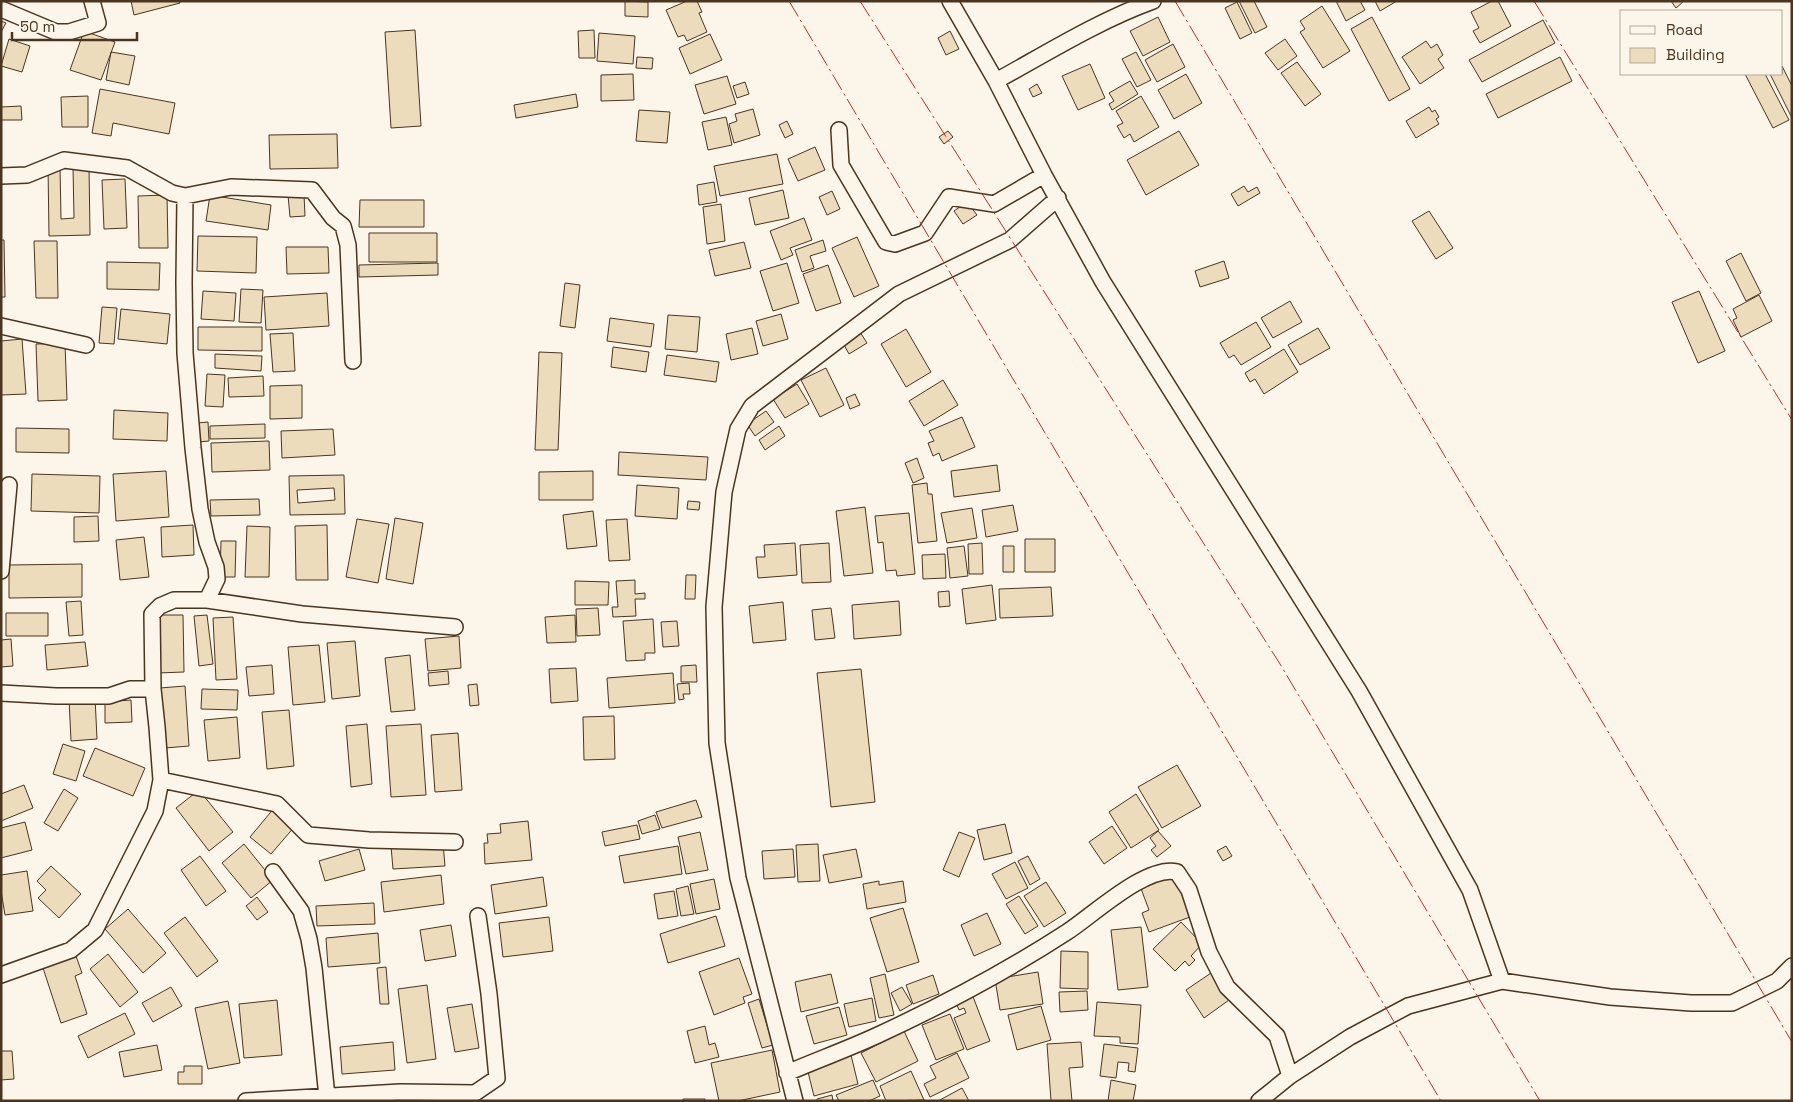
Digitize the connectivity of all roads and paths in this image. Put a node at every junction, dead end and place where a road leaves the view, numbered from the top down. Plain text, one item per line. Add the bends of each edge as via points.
1 (92, 1) edge
2 (950, 1) edge
3 (1153, 1) edge
4 (1, 9) edge
5 (996, 81) junction
6 (839, 130) dead end
7 (1044, 175) junction
8 (1, 176) edge
9 (185, 196) junction
10 (1058, 198) junction
11 (1, 326) edge
12 (86, 345) dead end
13 (353, 361) dead end
14 (8, 485) dead end
15 (1, 571) edge
16 (207, 600) junction
17 (455, 627) dead end
18 (152, 689) junction
19 (1, 693) edge
20 (161, 780) junction
21 (455, 842) dead end
22 (273, 872) dead end
23 (478, 916) dead end
24 (1792, 966) edge
25 (1, 975) edge
26 (1502, 981) junction
27 (787, 1073) junction
28 (1290, 1076) junction
29 (327, 1097) junction
30 (246, 1101) edge
31 (795, 1101) edge
32 (1259, 1101) edge

1 - 4 street via 98,24 69,32 56,32
2 - 5 street
3 - 5 street
5 - 7 street
6 - 7 street via 841,165 886,242 895,244 925,234 950,197 994,204
7 - 10 street
8 - 9 street via 27,175 64,160 96,163 127,168 172,193
9 - 13 street via 231,187 312,190 343,226 348,245
9 - 16 street via 186,353 193,448 200,509 217,579
10 - 26 street via 1103,282 1359,691 1470,890
10 - 27 street via 1010,240 898,294 752,406 738,429 724,492 714,607 717,743 738,878
11 - 12 street
14 - 15 street
16 - 17 street via 302,614
16 - 18 street via 174,600 152,614
18 - 19 street via 130,689 109,696
18 - 20 street
20 - 21 street via 277,804 308,835
20 - 25 street via 154,812 95,930 71,950
22 - 29 street via 301,911 309,939
23 - 29 street via 497,1078 475,1093 400,1092
24 - 26 street via 1777,981 1732,1003 1610,997
26 - 28 street via 1408,1006 1350,1037
27 - 28 street via 878,1035 976,986 1068,932 1121,892 1168,870 1177,872 1189,890 1209,952 1226,987 1277,1036
27 - 31 street
28 - 32 street
29 - 30 street

